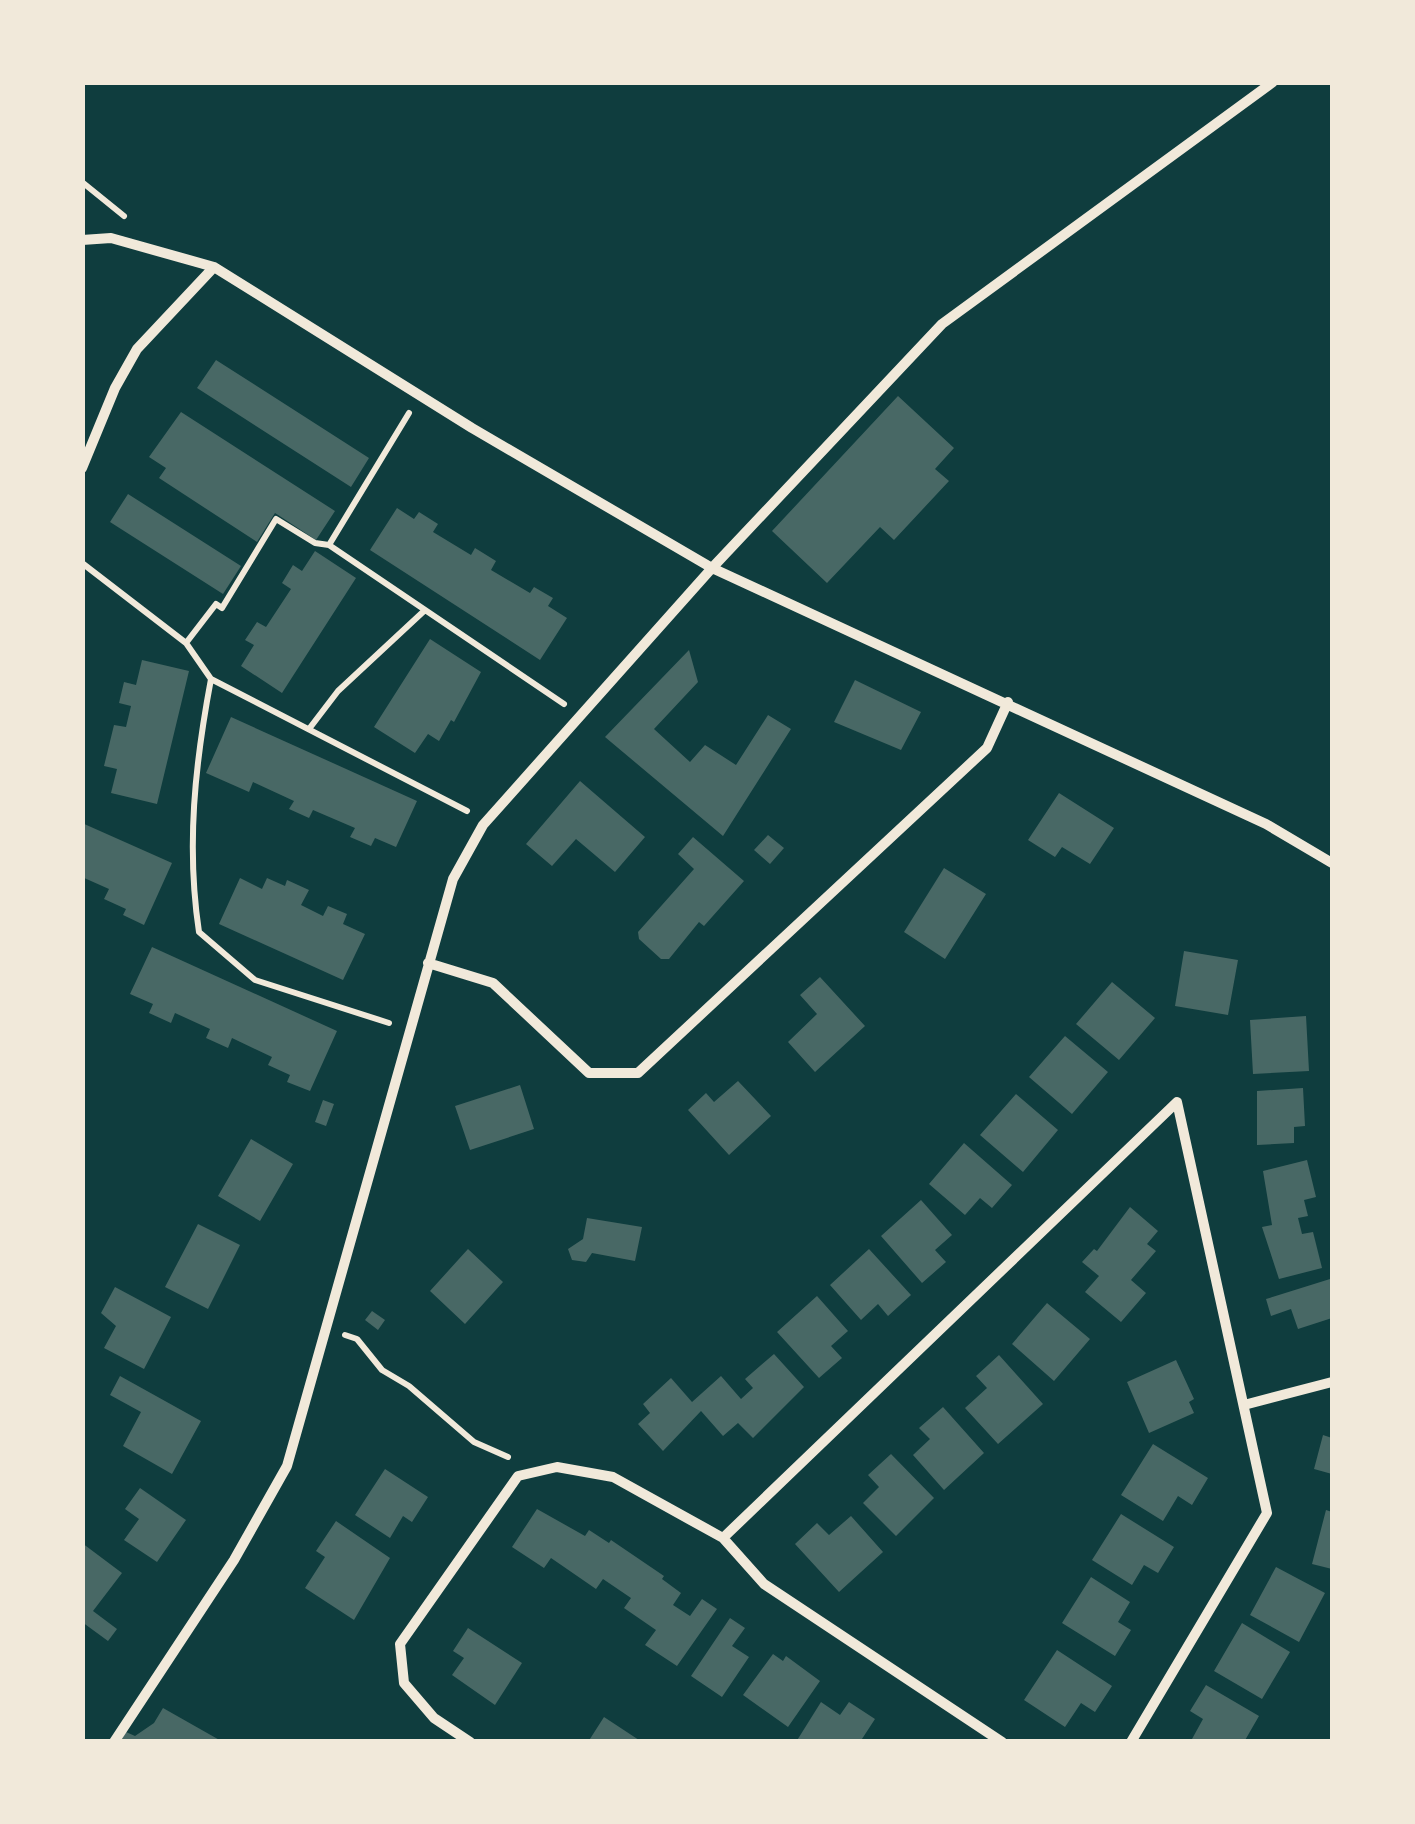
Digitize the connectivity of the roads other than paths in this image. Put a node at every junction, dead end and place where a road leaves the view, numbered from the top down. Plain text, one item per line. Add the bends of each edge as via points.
1 (1273, 82) edge
2 (82, 240) edge
3 (214, 267) junction
4 (82, 468) edge
5 (712, 568) junction
6 (1008, 702) junction
7 (1332, 862) edge
8 (428, 963) junction
9 (1332, 1382) edge
10 (1244, 1405) junction
11 (724, 1538) junction
12 (114, 1742) edge
13 (470, 1742) edge
14 (1002, 1742) edge
15 (1131, 1742) edge

1 - 5 street via 942,324
2 - 3 street via 110,238
3 - 4 street via 137,349
3 - 5 street
5 - 6 street
5 - 8 street via 483,825 453,879
6 - 7 street
6 - 8 street via 988,748 638,1073 589,1073 493,983
8 - 12 street via 287,1466 234,1560
9 - 10 street
10 - 11 street via 1177,1102
10 - 15 street via 1268,1513
11 - 13 street via 612,1477 557,1467 518,1476 400,1644 404,1683 434,1718
11 - 14 street via 764,1584

